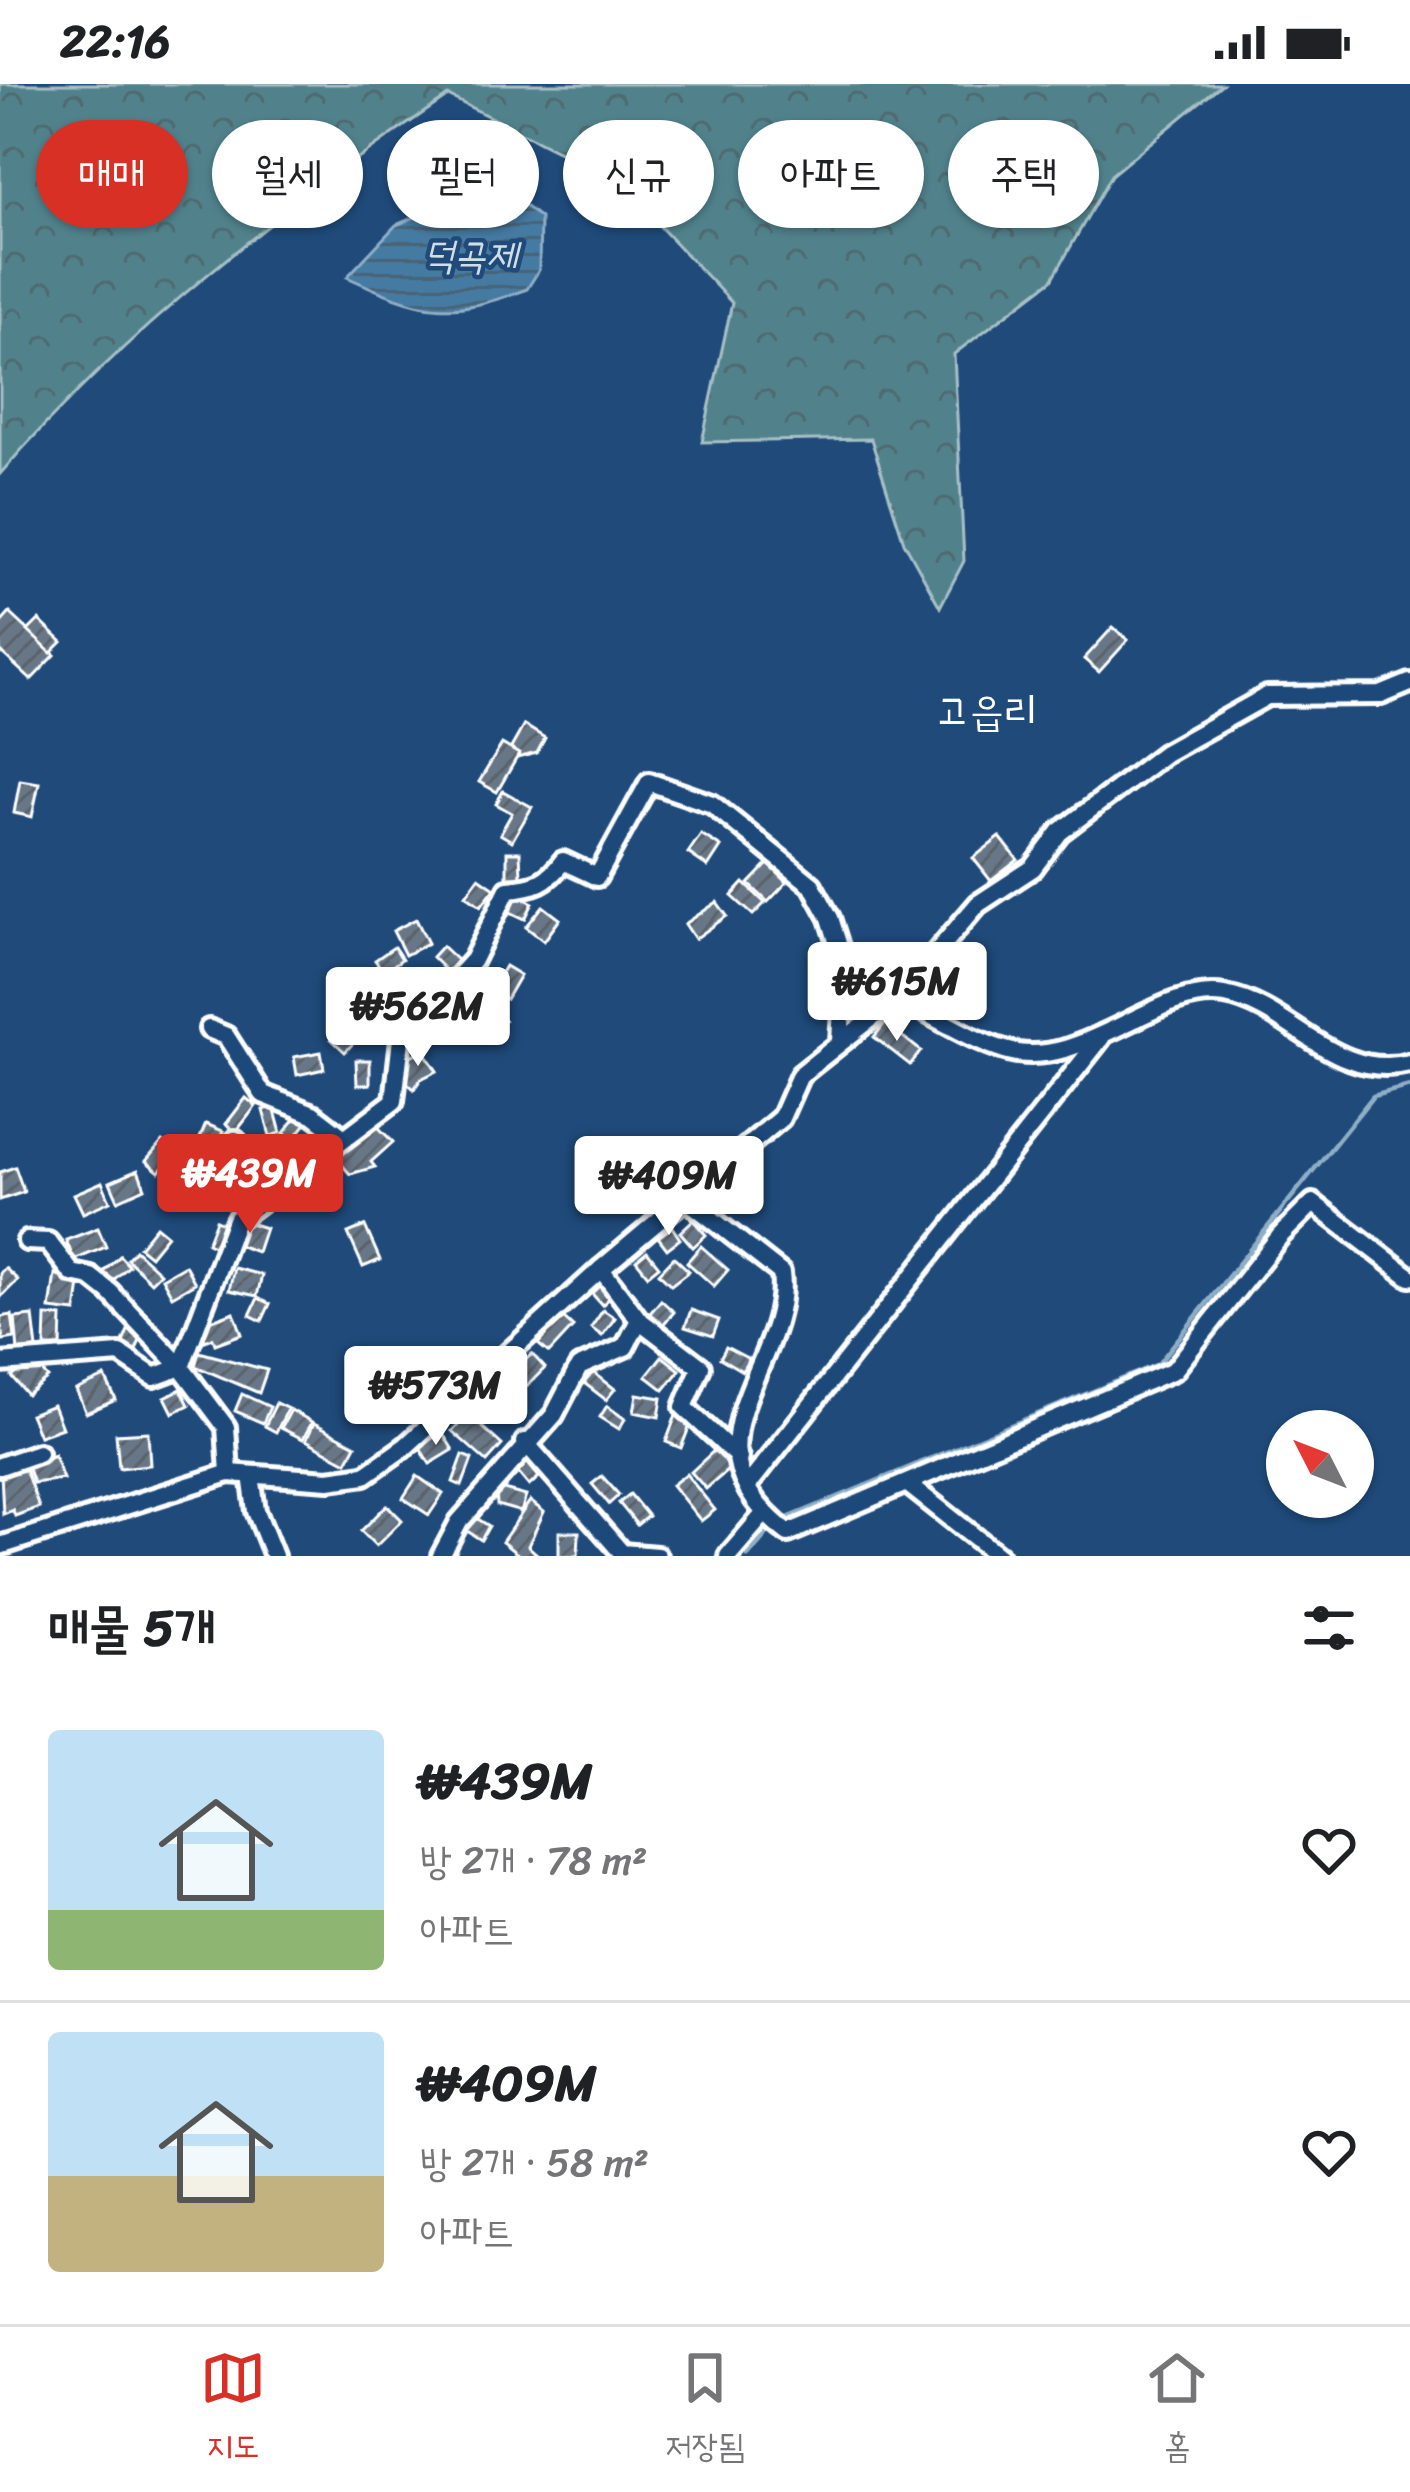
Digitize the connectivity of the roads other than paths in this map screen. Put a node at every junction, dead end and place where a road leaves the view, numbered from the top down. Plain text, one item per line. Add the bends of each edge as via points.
1 (1410, 683) edge
2 (897, 998) junction
3 (209, 1029) dead end
4 (1101, 1038) junction
5 (840, 1041) junction
6 (1410, 1063) edge
7 (343, 1137) junction
8 (235, 1140) dead end
9 (279, 1187) junction
10 (686, 1199) junction
11 (27, 1241) dead end
12 (601, 1268) junction
13 (1410, 1277) edge
14 (639, 1320) junction
15 (0, 1363) edge
16 (181, 1367) junction
17 (525, 1442) junction
18 (38, 1453) dead end
19 (739, 1458) junction
20 (0, 1466) edge
21 (229, 1474) junction
22 (251, 1475) junction
23 (749, 1484) junction
24 (909, 1485) junction
25 (764, 1515) junction
26 (0, 1546) edge
27 (274, 1556) edge
28 (441, 1556) edge
29 (657, 1556) edge
30 (728, 1556) edge
31 (999, 1556) edge

1 - 2 street via 1382,695 1267,696 1165,754 1060,832 1033,868 978,904
2 - 4 street via 1009,1052
2 - 5 street
3 - 7 street via 226,1036 263,1094 313,1114
4 - 6 street via 1199,993 1229,995 1364,1068
4 - 23 street
5 - 7 street via 845,966 812,885 734,818 649,782 597,878 563,861 536,887 508,890 473,961 401,1040 394,1101
5 - 10 street via 800,1075 781,1118
7 - 9 street
8 - 9 street
9 - 16 street via 236,1220
10 - 12 street
10 - 19 street via 781,1273 780,1312 739,1417
11 - 16 street via 48,1242 72,1273 110,1292
12 - 14 street
12 - 22 street via 365,1475
13 - 24 street via 1313,1203 1174,1370
14 - 17 street via 625,1348 579,1367 554,1414
14 - 19 street via 701,1367 684,1407
15 - 16 street via 120,1354 154,1377
16 - 21 street via 226,1427
17 - 28 street
17 - 29 street via 622,1553
18 - 20 street
19 - 23 street
21 - 22 street
21 - 26 street
22 - 27 street
23 - 25 street
24 - 25 street via 788,1533
24 - 31 street
25 - 30 street

